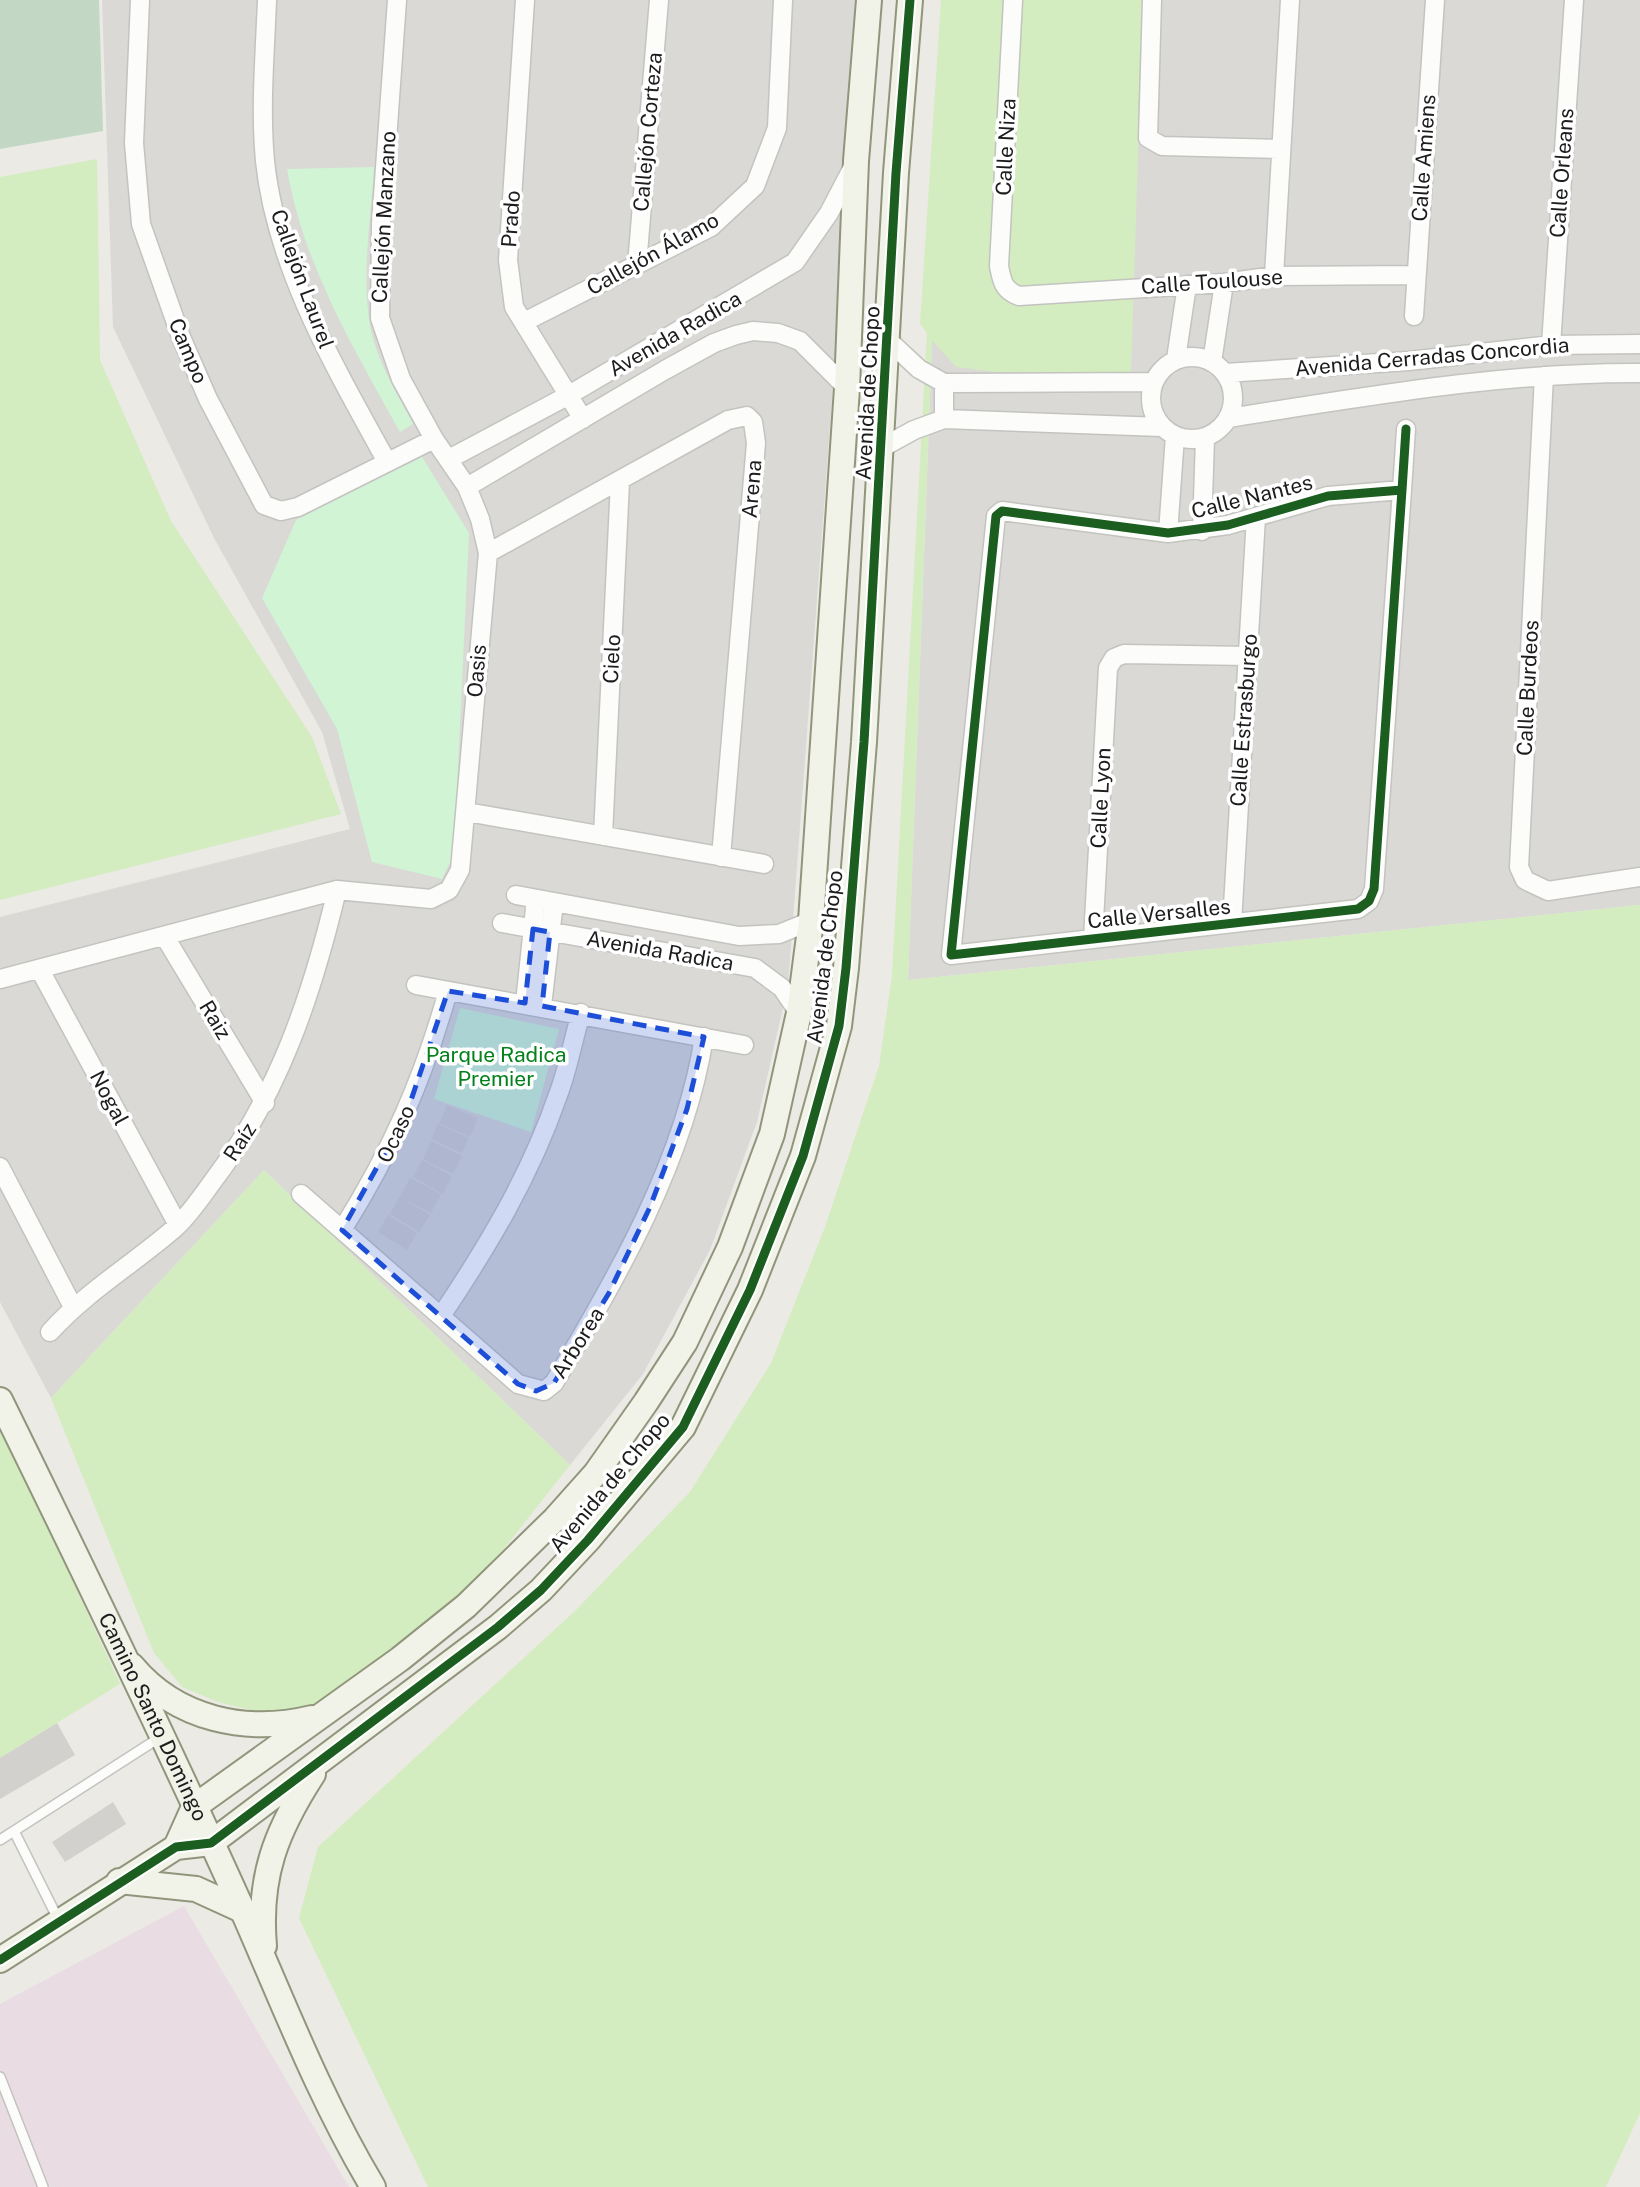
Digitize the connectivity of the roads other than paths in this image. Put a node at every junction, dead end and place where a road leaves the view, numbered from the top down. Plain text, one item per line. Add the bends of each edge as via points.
1 (140, 0) edge
2 (268, 0) edge
3 (397, 0) edge
4 (525, 0) edge
5 (659, 0) edge
6 (783, 0) edge
7 (869, 0) edge
8 (910, 0) edge
9 (1013, 0) edge
10 (1152, 0) edge
11 (1290, 0) edge
12 (1435, 0) edge
13 (1573, 0) edge
14 (1280, 149) junction
15 (856, 161) junction
16 (637, 265) junction
17 (1415, 275) junction
18 (1274, 276) junction
19 (1224, 283) junction
20 (1187, 285) junction
21 (1009, 292) joint
22 (1414, 316) dead end
23 (524, 322) junction
24 (889, 341) junction
25 (1640, 344) edge
26 (1551, 345) junction
27 (1176, 359) junction
28 (1409, 361) junction
29 (1219, 367) junction
30 (1640, 373) edge
31 (1544, 376) junction
32 (944, 383) junction
33 (1153, 383) junction
34 (847, 388) junction
35 (1412, 390) junction
36 (569, 395) junction
37 (1228, 418) junction
38 (583, 419) junction
39 (944, 419) junction
40 (1406, 429) dead end
41 (1168, 432) junction
42 (1205, 438) junction
43 (434, 439) junction
44 (883, 447) junction
45 (449, 459) junction
46 (387, 462) junction
47 (620, 482) junction
48 (467, 487) junction
49 (1402, 490) junction
50 (1256, 517) junction
51 (1202, 531) junction
52 (1168, 533) junction
53 (488, 553) junction
54 (1248, 656) junction
55 (824, 739) junction
56 (864, 742) junction
57 (467, 812) junction
58 (603, 836) junction
59 (721, 857) junction
60 (764, 864) dead end
61 (1640, 877) edge
62 (337, 890) junction
63 (516, 895) dead end
64 (545, 901) junction
65 (811, 921) junction
66 (502, 923) dead end
67 (1232, 923) junction
68 (542, 930) junction
69 (165, 937) junction
70 (1093, 939) junction
71 (951, 955) joint
72 (40, 970) junction
73 (0, 979) edge
74 (416, 985) dead end
75 (448, 991) junction
76 (533, 1005) junction
77 (581, 1013) junction
78 (799, 1013) junction
79 (704, 1037) junction
80 (744, 1045) dead end
81 (265, 1103) junction
82 (0, 1167) edge
83 (301, 1194) dead end
84 (178, 1225) junction
85 (342, 1230) junction
86 (73, 1307) junction
87 (440, 1316) junction
88 (50, 1332) dead end
89 (0, 1401) edge
90 (119, 1650) junction
91 (323, 1715) junction
92 (161, 1738) junction
93 (323, 1759) junction
94 (194, 1807) junction
95 (14, 1831) junction
96 (0, 1840) edge
97 (211, 1843) junction
98 (176, 1847) junction
99 (119, 1881) junction
100 (242, 1910) junction
101 (59, 1921) junction
102 (0, 1960) edge
103 (266, 1968) junction
104 (0, 2077) edge
105 (43, 2187) edge
106 (373, 2187) edge

1 - 46 street, Campo via 134,144 141,224 181,337 257,494 272,510 289,509
2 - 46 street, Callejón Laurel via 265,161 274,208 314,323
3 - 43 street, Callejón Manzano via 381,224 380,318 401,379
4 - 23 street, Prado via 508,260 511,297
5 - 16 street, Callejón Corteza
6 - 16 street, Callejón Álamo via 777,128 755,186 712,227
7 - 15 street, Avenida de Chopo
8 - 24 street, Avenida de Chopo
9 - 21 street, Calle Niza via 999,265
10 - 14 street via 1146,131 1153,143
11 - 14 street
12 - 17 street, Calle Amiens
13 - 26 street, Calle Orleans
14 - 18 street
15 - 34 street, Avenida de Chopo
15 - 36 street, Avenida Radica via 829,213 794,262
16 - 23 street, Callejón Álamo
17 - 18 street, Calle Toulouse
17 - 22 street, Calle Amiens
18 - 19 street, Calle Toulouse
19 - 20 street, Calle Toulouse
19 - 29 street
20 - 21 street, Calle Toulouse via 1019,296
20 - 27 street
23 - 36 street, Prado
24 - 32 street via 919,369
24 - 44 street, Avenida de Chopo
25 - 26 street, Avenida Cerradas Concordia
26 - 28 street, Avenida Cerradas Concordia
27 - 29 street via 1195,356
27 - 33 street
28 - 29 street, Avenida Cerradas Concordia
28 - 35 street
29 - 37 street via 1232,387
30 - 31 street, Avenida Cerradas Concordia
31 - 35 street, Avenida Cerradas Concordia
31 - 61 street, Calle Burdeos via 1519,867 1525,880 1548,891
32 - 33 street
32 - 39 street
33 - 41 street via 1153,414
34 - 38 street, Avenida Radica via 800,341 753,331 715,343
34 - 55 street, Avenida de Chopo
35 - 37 street, Avenida Cerradas Concordia
36 - 38 street, Prado
36 - 45 street, Avenida Radica
37 - 42 street
38 - 48 street, Avenida Radica
39 - 41 street
39 - 44 street
40 - 49 street
41 - 42 street via 1190,440
41 - 52 street
42 - 51 street
43 - 45 street, Callejón Manzano
43 - 46 street, Campo
44 - 56 street, Avenida de Chopo
45 - 48 street, Oasis
47 - 53 street, Arena
47 - 58 street, Cielo
47 - 59 street, Arena via 728,420 747,416 753,422 756,443
48 - 53 street, Oasis
49 - 50 street, Calle Nantes via 1328,496
49 - 67 street, Calle Versalles via 1374,889 1369,901 1358,909
50 - 51 street, Calle Nantes
50 - 54 street, Calle Estrasburgo
51 - 52 street, Calle Nantes
52 - 71 street, Calle Nantes via 1002,511 994,525
53 - 57 street, Oasis
54 - 67 street, Calle Estrasburgo
54 - 70 street, Calle Lyon via 1124,654 1108,668
55 - 56 street
55 - 65 street, Avenida de Chopo
56 - 93 street, Avenida de Chopo via 842,1003 826,1078 803,1156 750,1290 683,1427 541,1590 413,1694
57 - 58 street
57 - 62 street, Oasis via 460,870 450,890 431,899
58 - 59 street
59 - 60 street
62 - 69 street
62 - 81 street, Raíz via 300,1022
63 - 64 street, Avenida Radica
64 - 65 street, Avenida Radica via 739,936 779,934
64 - 68 street
65 - 78 street, Avenida de Chopo
66 - 68 street, Avenida Radica
67 - 70 street, Calle Versalles
68 - 76 street
68 - 78 street, Avenida Radica via 755,968 782,988
69 - 72 street
69 - 81 street, Raiz
70 - 71 street, Calle Versalles
72 - 73 street
72 - 84 street, Nogal
74 - 75 street
75 - 76 street
75 - 85 street, Ocaso via 406,1115
76 - 77 street
77 - 79 street
77 - 87 street via 559,1094 527,1172 488,1247
78 - 91 street, Avenida de Chopo via 772,1134 730,1247 685,1342 646,1402 596,1473 509,1566 466,1606
79 - 80 street
79 - 87 street, Arborea via 687,1110 650,1208 608,1293 554,1383 544,1391 518,1384
81 - 84 street, Raíz
82 - 86 street
83 - 85 street, Arborea
84 - 86 street, Raíz
85 - 87 street, Arborea
86 - 88 street, Raíz
89 - 90 street, Camino Santo Domingo via 57,1512
90 - 91 street via 172,1699 222,1721 269,1726
90 - 92 street, Camino Santo Domingo
91 - 94 street, Avenida de Chopo
92 - 94 street, Camino Santo Domingo
92 - 95 lane
93 - 97 street, Avenida de Chopo
93 - 103 street via 294,1805 266,1870 262,1922
94 - 97 street, Camino Santo Domingo
94 - 98 street
95 - 96 lane
95 - 101 lane
97 - 98 street
97 - 100 street, Camino Santo Domingo
98 - 99 street
99 - 100 street via 196,1889
99 - 101 street
100 - 103 street, Camino Santo Domingo
101 - 102 street
103 - 106 street, Camino Santo Domingo
104 - 105 lane

